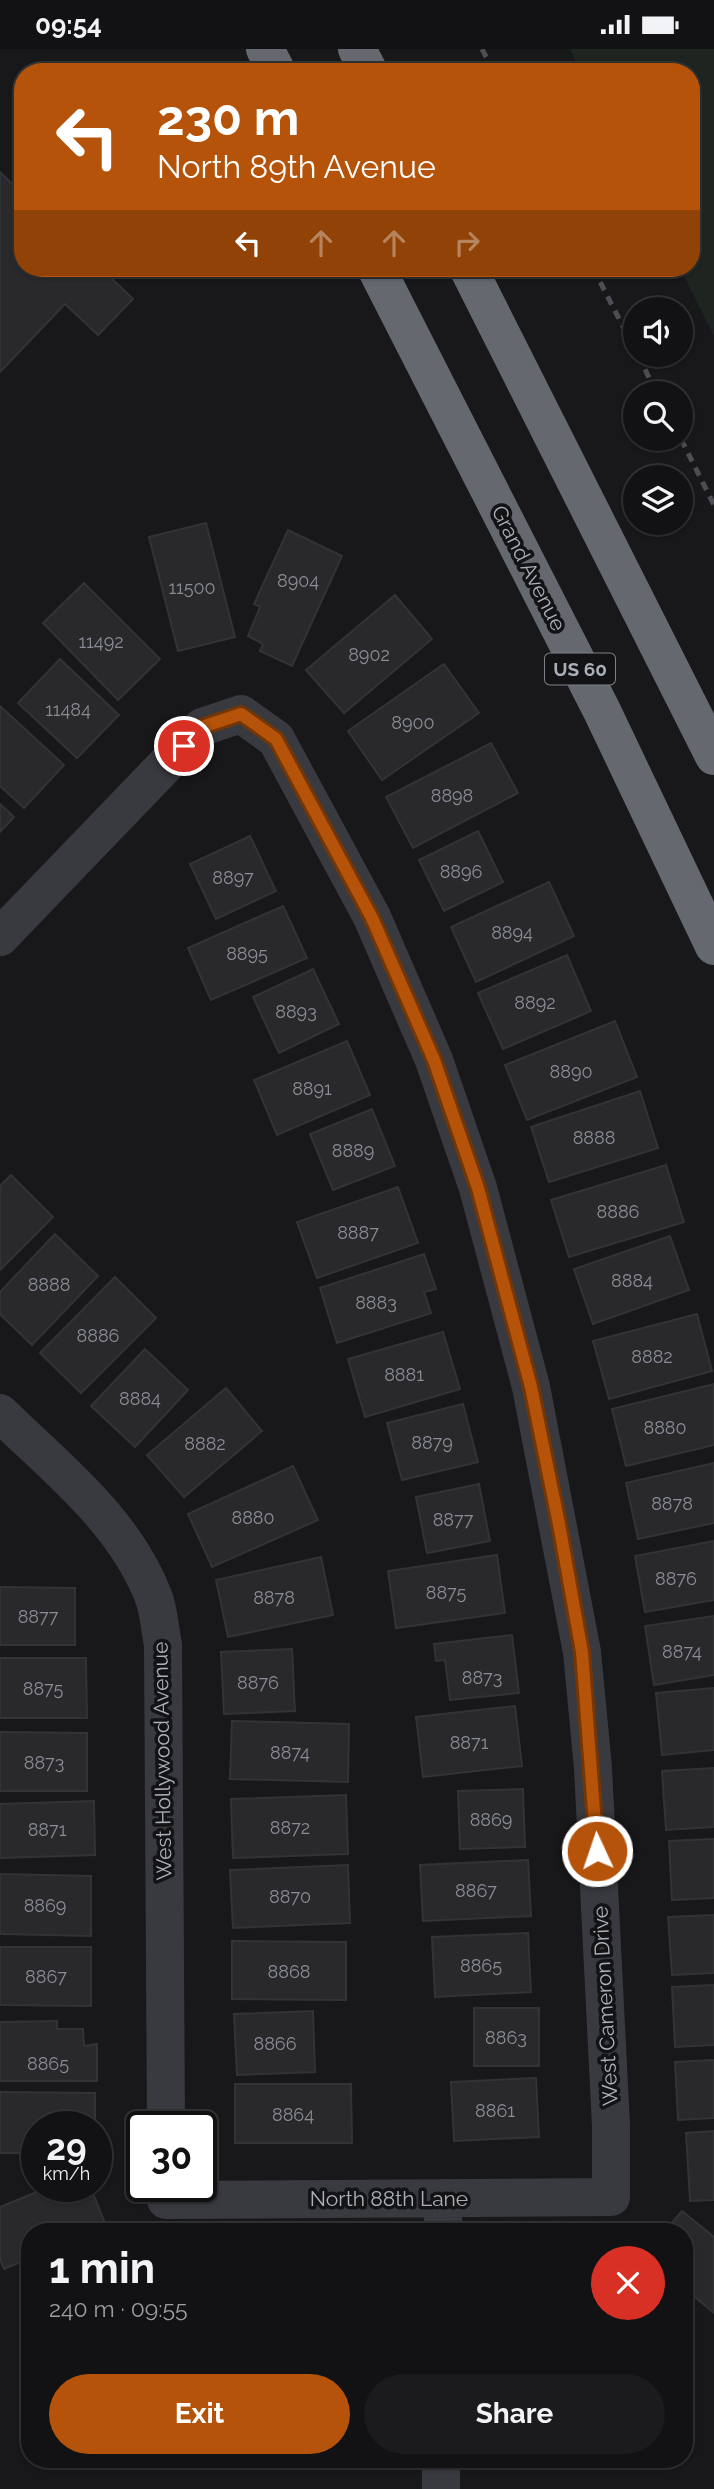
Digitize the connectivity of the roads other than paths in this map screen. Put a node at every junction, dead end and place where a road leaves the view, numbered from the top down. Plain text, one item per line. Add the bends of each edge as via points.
1 (381, 277) edge
2 (473, 277) edge
3 (714, 756) edge
4 (0, 937) edge
5 (714, 946) edge
6 (0, 1413) edge
7 (166, 2111) edge
8 (217, 2197) edge
9 (611, 2197) joint
10 (443, 2215) edge
11 (441, 2468) edge
12 (441, 2489) edge

1 - 5 highway, Grand Avenue / US 60 via 602,711
2 - 3 highway
4 - 9 street, West Cameron Drive via 202,727 241,714 276,739 372,918 434,1060 478,1188 531,1387 582,1652 593,1768
6 - 7 street, West Hollywood Avenue via 100,1510 136,1559 155,1600 163,1645
8 - 10 street, North 88th Lane
9 - 10 street, North 88th Lane
11 - 12 street

